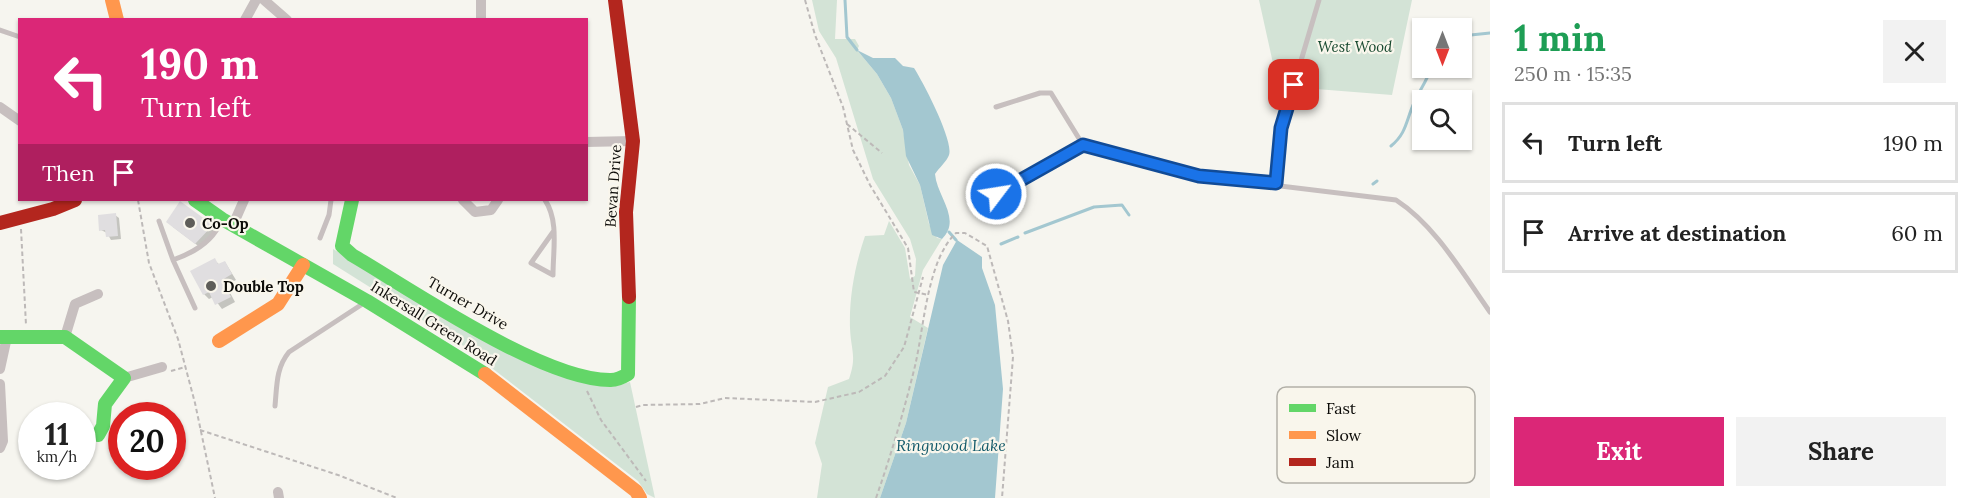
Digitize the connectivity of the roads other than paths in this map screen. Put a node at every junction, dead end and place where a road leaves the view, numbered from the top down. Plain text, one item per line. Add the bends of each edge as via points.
1 (112, 0) edge
2 (256, 0) edge
3 (264, 0) edge
4 (482, 0) edge
5 (615, 0) edge
6 (1319, 0) edge
7 (116, 18) edge
8 (246, 18) edge
9 (285, 18) edge
10 (481, 18) edge
11 (0, 30) edge
12 (18, 36) edge
13 (0, 107) edge
14 (996, 107) dead end
15 (18, 120) edge
16 (633, 141) junction
17 (588, 142) edge
18 (1083, 145) junction
19 (1276, 183) junction
20 (996, 194) dead end
21 (69, 201) edge
22 (196, 201) edge
23 (243, 201) edge
24 (331, 201) edge
25 (352, 201) edge
26 (464, 201) edge
27 (497, 201) edge
28 (546, 201) edge
29 (52, 204) edge
30 (159, 221) dead end
31 (227, 222) junction
32 (0, 223) edge
33 (553, 232) junction
34 (320, 238) dead end
35 (173, 260) junction
36 (303, 265) junction
37 (98, 294) dead end
38 (367, 301) junction
39 (195, 308) dead end
40 (1490, 312) edge
41 (4, 337) edge
42 (65, 337) junction
43 (219, 341) dead end
44 (162, 367) dead end
45 (0, 369) edge
46 (628, 374) joint
47 (124, 378) junction
48 (0, 384) edge
49 (275, 406) dead end
50 (98, 435) dead end
51 (0, 448) edge
52 (643, 492) edge

1 - 7 street
2 - 8 street
3 - 9 street
4 - 10 street
5 - 16 street, Bevan Drive
6 - 19 lane via 1281,128
11 - 12 lane
13 - 15 street
14 - 18 lane via 1051,93
16 - 17 street
16 - 46 street, Bevan Drive via 626,251 631,349
18 - 19 lane via 1199,176
18 - 20 lane
19 - 40 lane via 1396,200 1409,209 1450,256
21 - 29 street
22 - 31 street, Inkersall Green Road
23 - 31 street
24 - 34 lane
25 - 46 street, Turner Drive via 342,246 352,255 532,358 583,377 611,381
26 - 27 street via 475,212 491,210
28 - 33 lane via 554,213
29 - 32 street via 20,219
30 - 35 lane
31 - 35 lane via 197,250
31 - 36 street, Inkersall Green Road
33 - 33 lane via 553,254 553,275 531,263
35 - 39 lane
36 - 38 street, Inkersall Green Road
36 - 43 street via 278,304
37 - 42 street via 75,304
38 - 49 lane via 289,352 277,374
38 - 52 street, Inkersall Green Road via 497,381 636,491
41 - 42 street
41 - 45 street
42 - 47 street
44 - 47 street
47 - 50 street via 105,404
48 - 51 street

